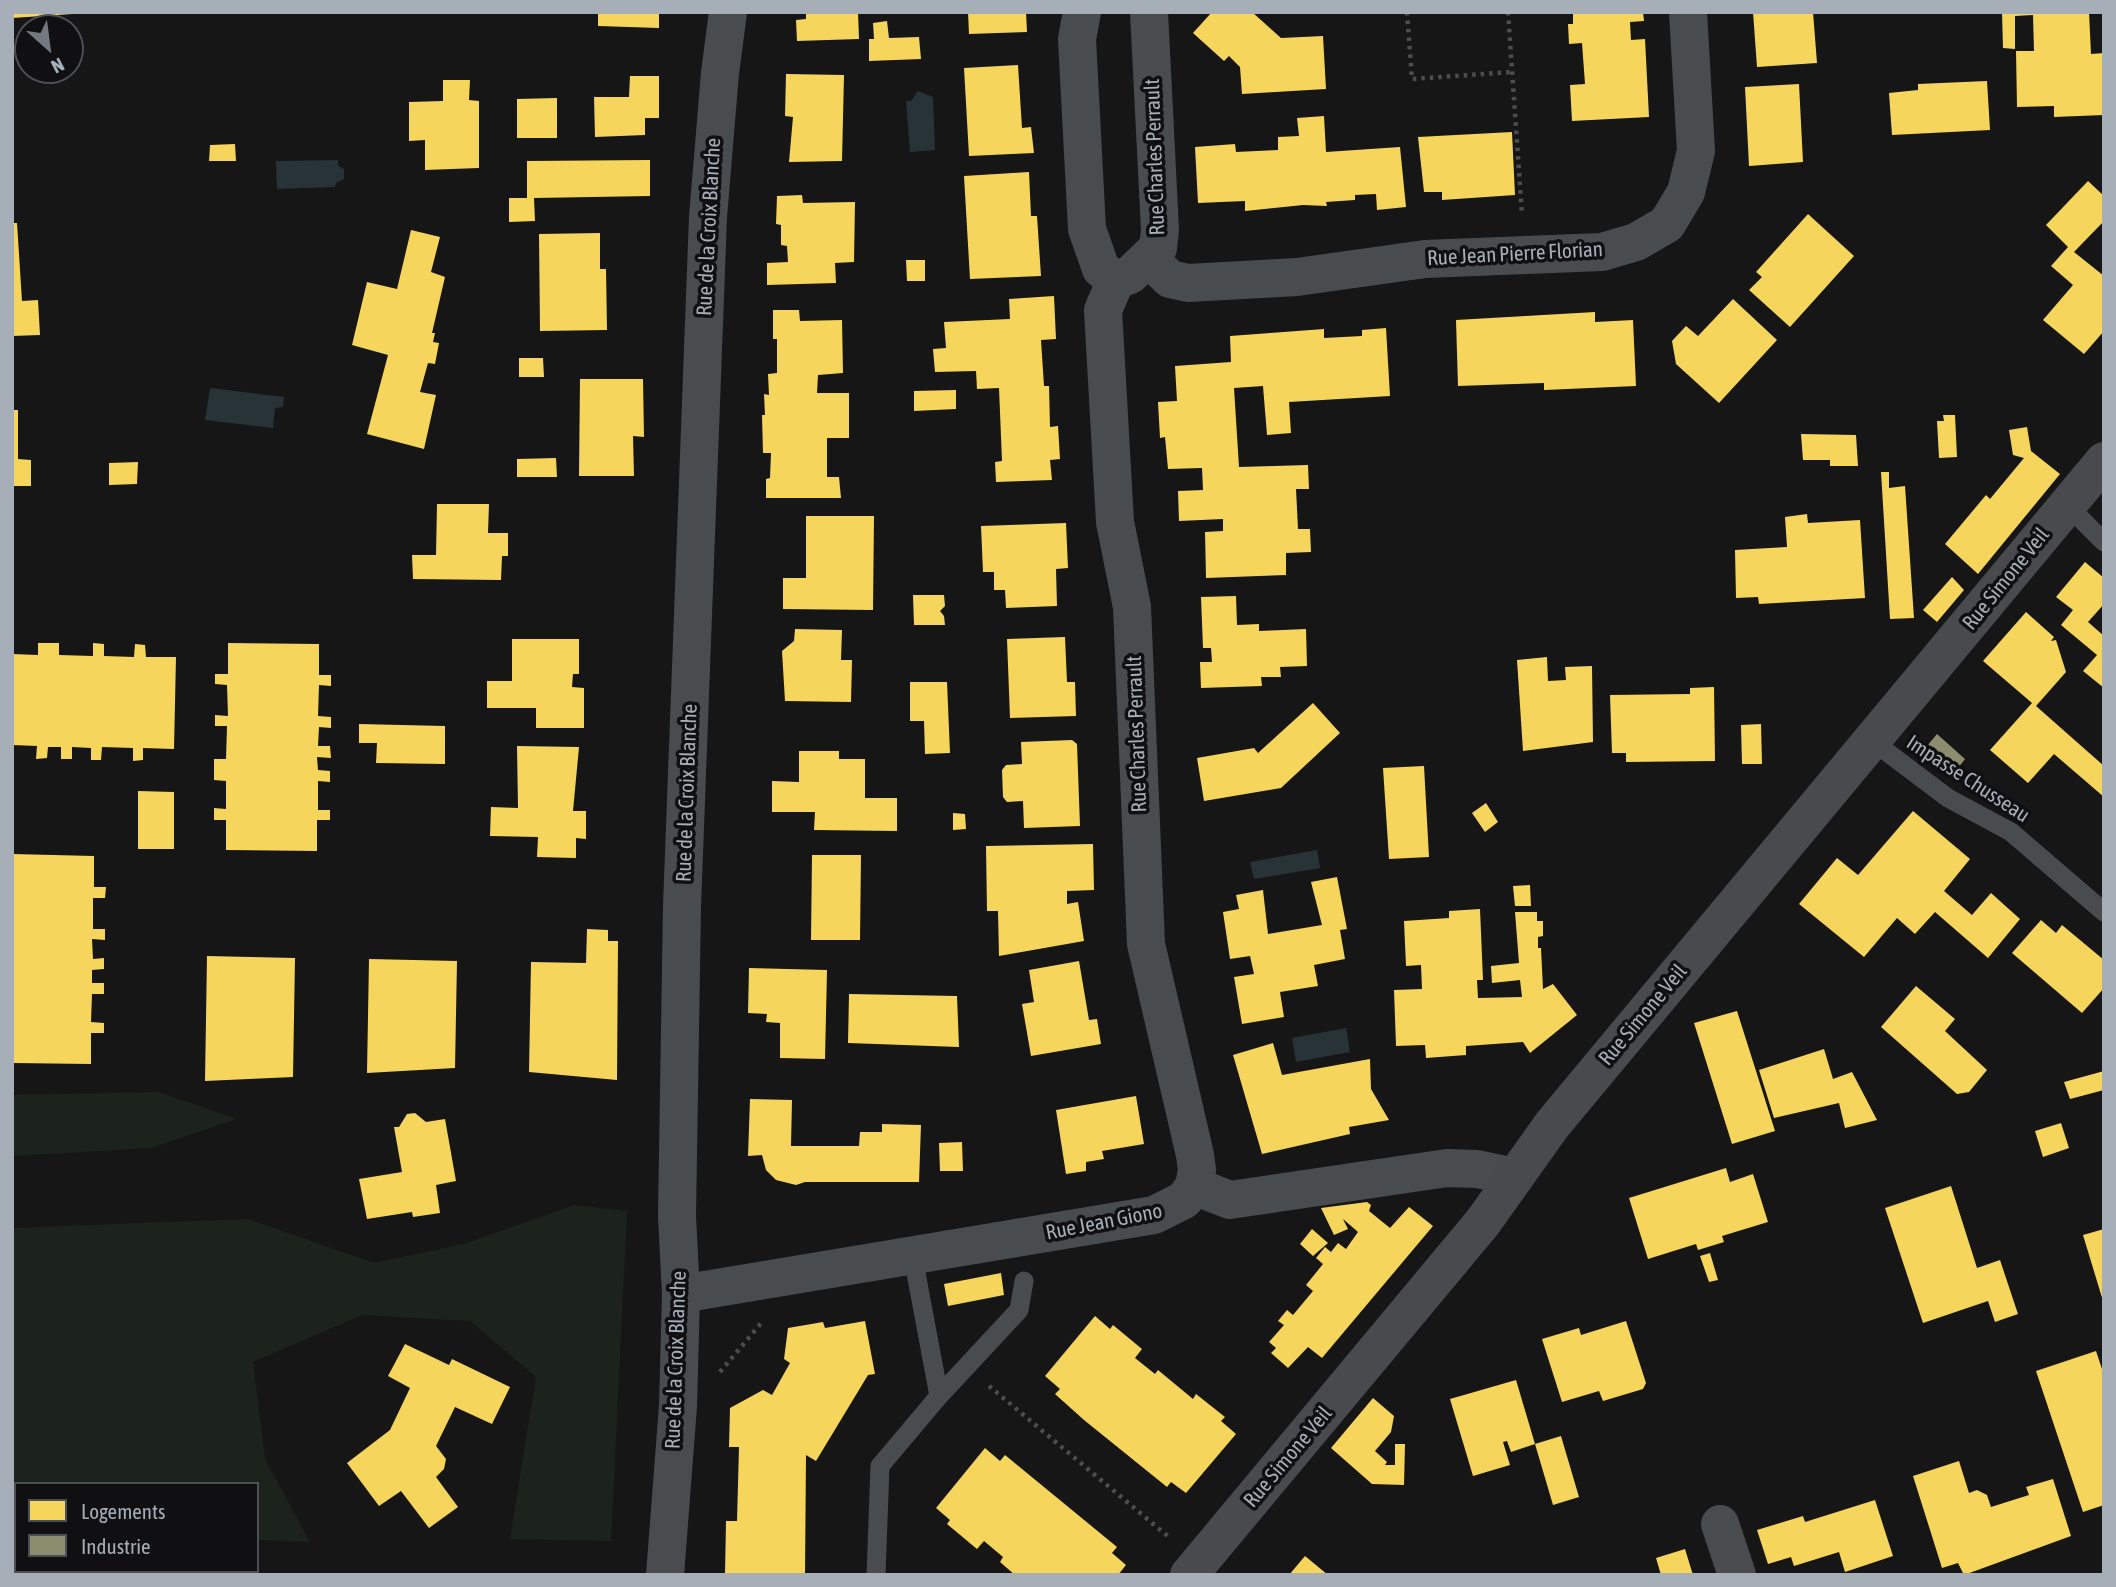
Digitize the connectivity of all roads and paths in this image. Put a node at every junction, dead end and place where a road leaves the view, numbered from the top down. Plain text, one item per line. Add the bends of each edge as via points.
1 (729, 12) edge
2 (1082, 12) edge
3 (1149, 12) edge
4 (1407, 12) edge
5 (1508, 12) edge
6 (1688, 12) edge
7 (1512, 72) junction
8 (1525, 255) junction
9 (1149, 260) junction
10 (1115, 279) junction
11 (2104, 461) edge
12 (2067, 505) junction
13 (2104, 542) edge
14 (1871, 740) junction
15 (2104, 912) edge
16 (1515, 1177) junction
17 (1194, 1186) junction
18 (913, 1256) junction
19 (1024, 1281) dead end
20 (681, 1294) junction
21 (966, 1367) junction
22 (939, 1396) junction
23 (1720, 1524) dead end
24 (1174, 1541) dead end
25 (114, 1573) edge
26 (172, 1575) edge
27 (666, 1575) edge
28 (876, 1575) edge
29 (1189, 1575) edge
30 (1737, 1575) edge

1 - 20 street, Rue de la Croix Blanche via 712,146 700,424 682,906 677,1216
2 - 10 street via 1077,39 1087,229 1101,270
3 - 9 street, Rue Charles Perrault via 1160,230 1158,248
4 - 7 path via 1412,79
5 - 7 path
6 - 8 street, Rue Jean Pierre Florian via 1696,152 1686,192 1667,223 1636,243 1602,252
7 - 8 path
8 - 9 street, Rue Jean Pierre Florian via 1425,259 1297,277 1188,283 1170,279
9 - 10 street, Rue Charles Perrault via 1130,275
10 - 17 street, Rue Charles Perrault via 1103,310 1115,522 1132,607 1146,944 1195,1155
11 - 12 main road, Rue Simone Veil
12 - 13 lane
12 - 14 main road, Rue Simone Veil
14 - 15 lane, Impasse Chusseau via 1948,799 2011,832
14 - 16 main road, Rue Simone Veil via 1552,1125
16 - 17 street via 1447,1168 1230,1200
16 - 29 main road, Rue Simone Veil via 1448,1266
17 - 18 street, Rue Jean Giono via 1178,1205 1154,1215
18 - 20 street, Rue Jean Giono
18 - 22 lane
19 - 21 lane via 1019,1310
20 - 27 street, Rue de la Croix Blanche
21 - 22 lane
21 - 24 path
22 - 28 lane via 880,1466
23 - 30 street
25 - 26 street

